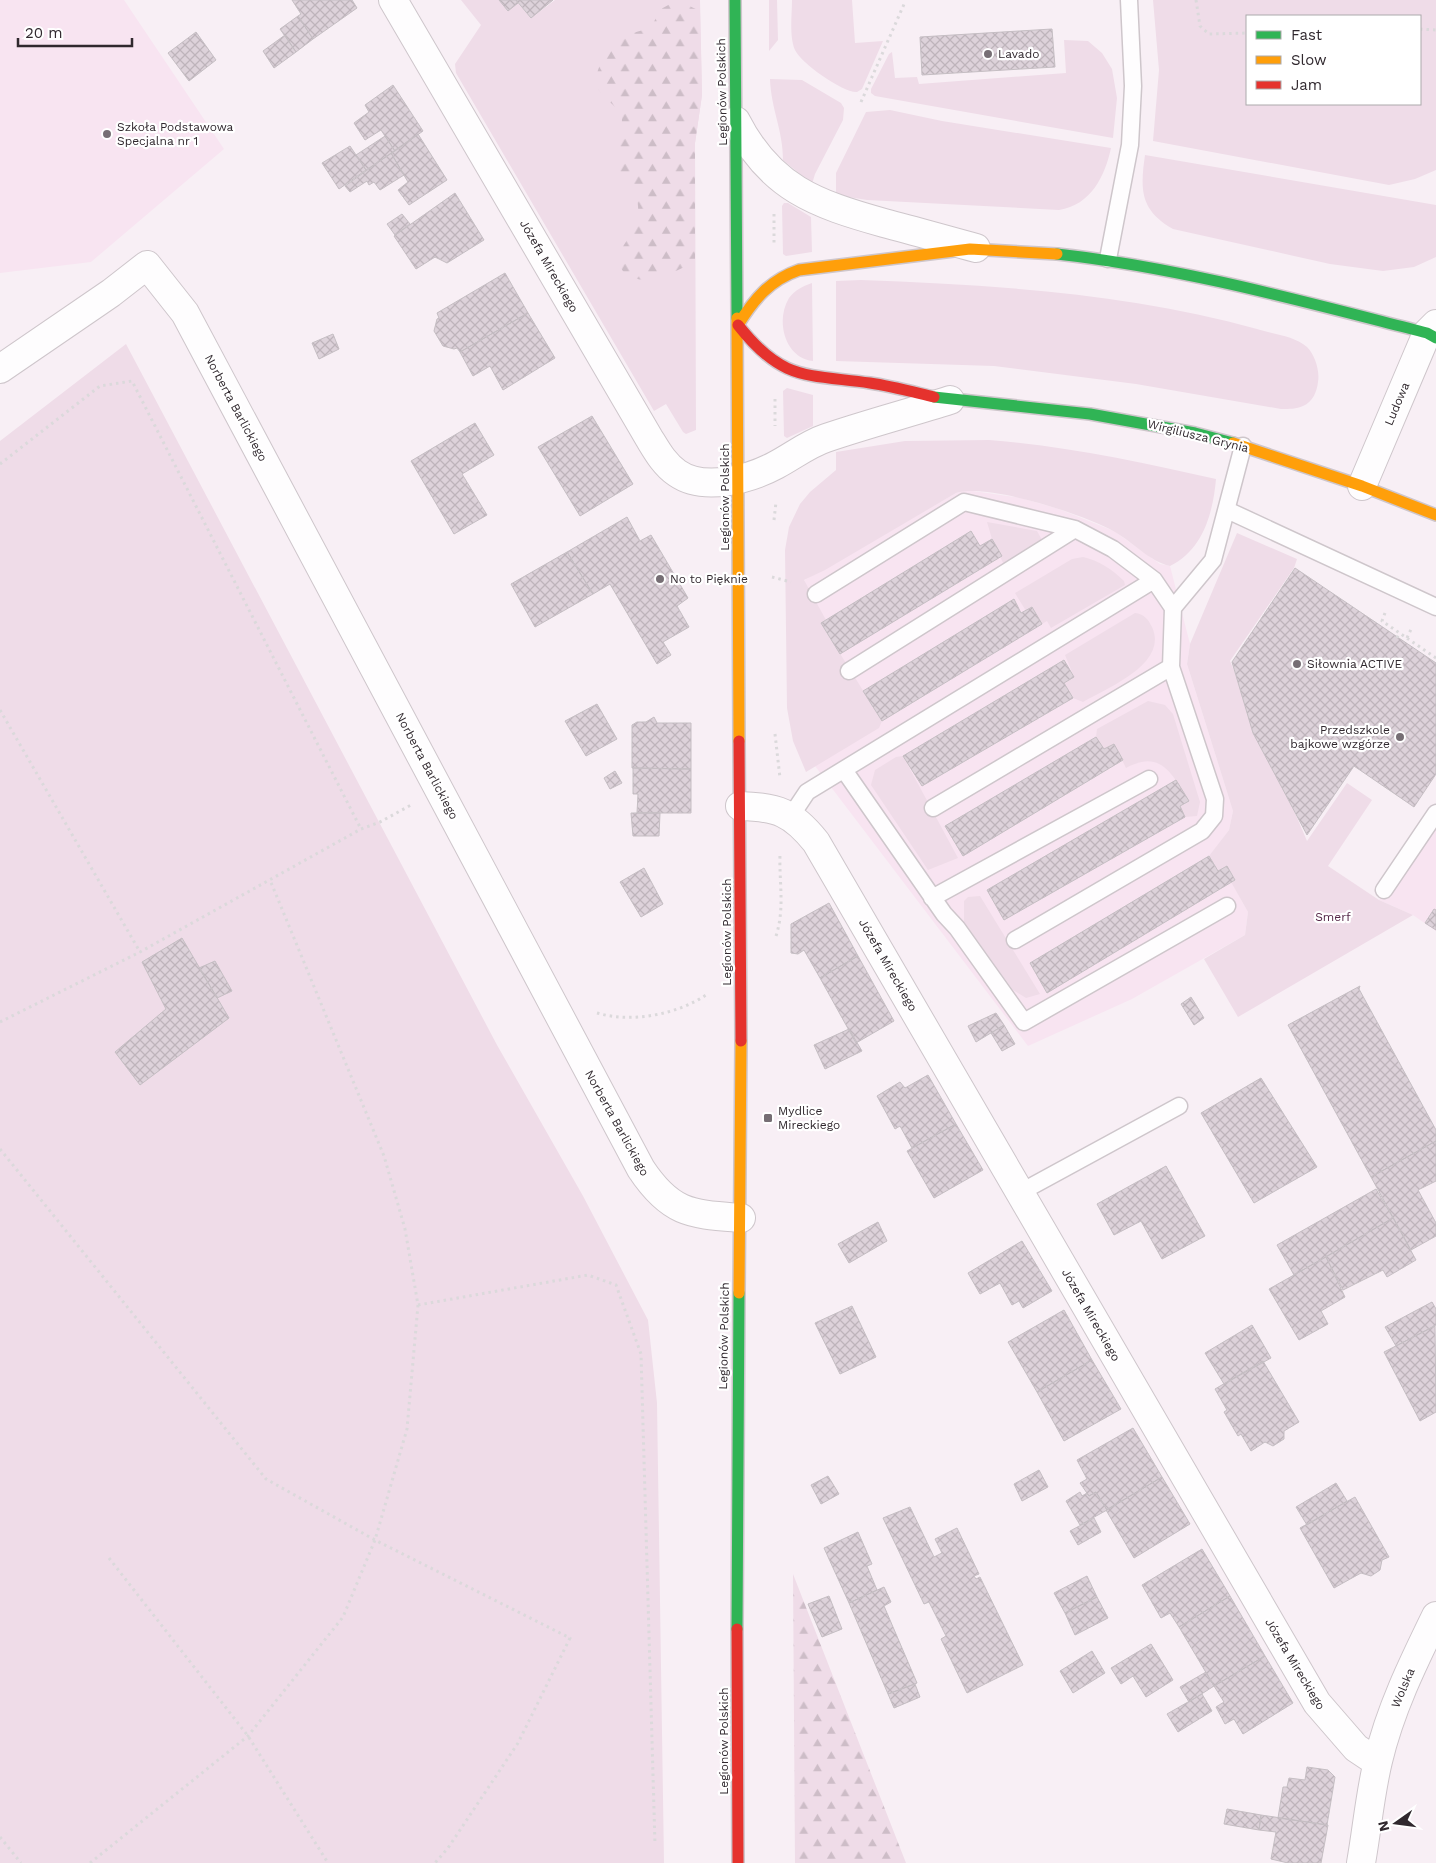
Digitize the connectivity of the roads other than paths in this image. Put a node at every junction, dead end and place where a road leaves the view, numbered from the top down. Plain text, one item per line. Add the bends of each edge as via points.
1 (393, 0) edge
2 (735, 0) edge
3 (1129, 0) edge
4 (736, 121) junction
5 (980, 249) junction
6 (1108, 259) junction
7 (738, 325) junction
8 (1433, 332) edge
9 (0, 369) edge
10 (950, 400) junction
11 (1243, 446) junction
12 (739, 481) junction
13 (1362, 486) junction
14 (1227, 510) junction
15 (1436, 515) edge
16 (1075, 529) junction
17 (1154, 580) junction
18 (816, 594) dead end
19 (1436, 607) edge
20 (1174, 608) junction
21 (1171, 667) junction
22 (849, 671) dead end
23 (844, 770) junction
24 (1149, 779) dead end
25 (740, 806) junction
26 (933, 808) dead end
27 (1436, 813) edge
28 (791, 816) junction
29 (1384, 890) dead end
30 (932, 898) junction
31 (1227, 906) dead end
32 (1015, 940) dead end
33 (1180, 1106) dead end
34 (1020, 1192) junction
35 (741, 1218) junction
36 (1436, 1616) edge
37 (1378, 1762) junction
38 (738, 1863) edge
39 (1361, 1863) edge

1 - 12 street, Józefa Mireckiego via 664,461 683,477
2 - 4 street, Legionów Polskich
3 - 6 lane via 1133,86 1130,145
4 - 5 street via 763,160 784,182 805,196 850,213
4 - 7 street, Legionów Polskich
5 - 6 street
5 - 7 street via 805,269 774,281 754,300
6 - 8 street via 1252,287
7 - 10 street, Wirgiliusza Grynia via 756,348 775,363 798,374 871,383
7 - 12 street, Legionów Polskich
8 - 13 street, Ludowa
9 - 35 street, Norberta Barlickiego via 112,293 147,265 185,313 637,1162 657,1192 691,1213
10 - 11 street, Wirgiliusza Grynia via 1090,414 1195,433
10 - 12 street, Wirgiliusza Grynia via 825,438
11 - 13 street, Wirgiliusza Grynia
11 - 14 lane
12 - 25 street, Legionów Polskich
13 - 15 street, Wirgiliusza Grynia
14 - 19 lane
14 - 20 lane via 1213,560
16 - 17 lane via 1112,549
16 - 18 lane via 964,502
16 - 22 lane
17 - 20 lane
17 - 23 lane
20 - 21 lane
21 - 26 lane
21 - 32 lane via 1215,800 1214,816 1202,831
23 - 28 lane via 807,792
23 - 30 lane
24 - 30 lane
25 - 28 street, Józefa Mireckiego via 771,808
25 - 35 street, Legionów Polskich
27 - 29 lane
28 - 34 street, Józefa Mireckiego via 816,842
30 - 31 lane via 1024,1022
33 - 34 lane
34 - 37 street, Józefa Mireckiego via 1317,1703 1356,1748
35 - 38 street, Legionów Polskich via 737,1412
36 - 37 street, Wolska via 1389,1721
37 - 39 street

